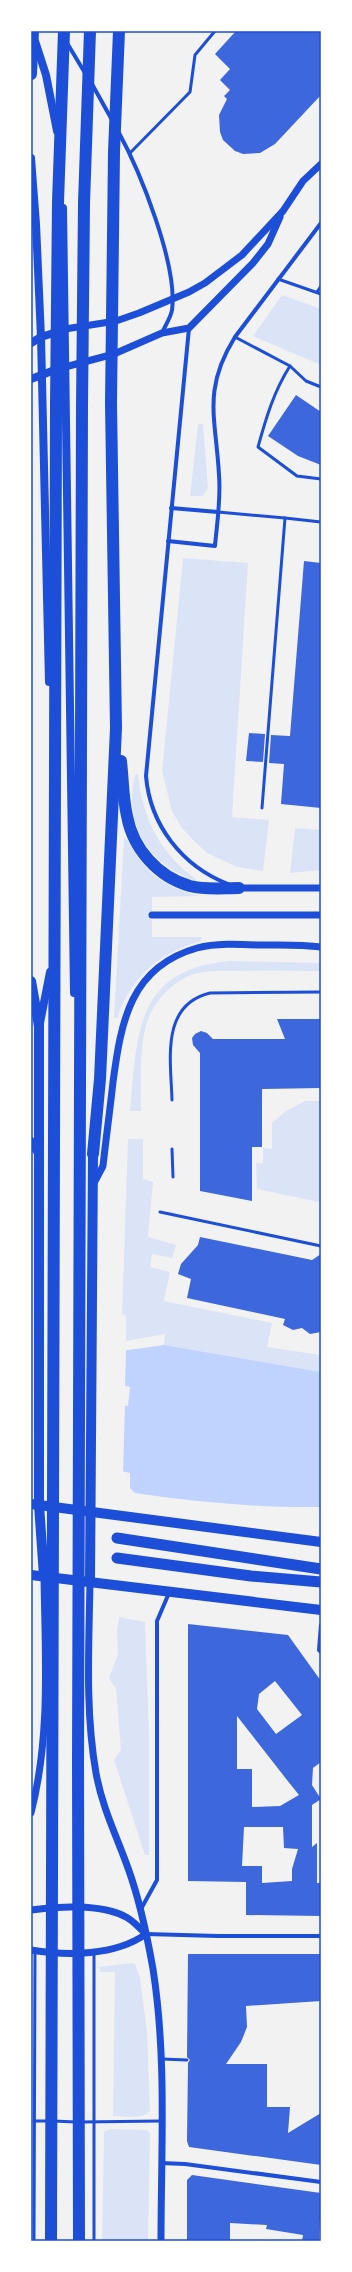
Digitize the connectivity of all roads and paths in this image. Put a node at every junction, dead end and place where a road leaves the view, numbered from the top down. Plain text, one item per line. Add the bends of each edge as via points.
1 (33, 31) edge
2 (59, 31) edge
3 (64, 31) edge
4 (90, 31) edge
5 (119, 31) edge
6 (215, 31) edge
7 (31, 74) edge
8 (130, 153) junction
9 (31, 158) edge
10 (321, 164) edge
11 (283, 211) junction
12 (321, 223) edge
13 (278, 279) junction
14 (321, 286) edge
15 (317, 292) junction
16 (321, 294) edge
17 (172, 300) junction
18 (189, 328) junction
19 (65, 329) junction
20 (162, 332) junction
21 (41, 337) junction
22 (235, 337) junction
23 (31, 343) edge
24 (290, 366) junction
25 (65, 367) junction
26 (40, 374) junction
27 (31, 379) edge
28 (321, 387) edge
29 (321, 479) edge
30 (171, 508) junction
31 (218, 512) junction
32 (285, 518) junction
33 (321, 522) edge
34 (168, 541) junction
35 (116, 728) junction
36 (262, 808) dead end
37 (239, 888) junction
38 (321, 888) edge
39 (152, 915) dead end
40 (321, 915) edge
41 (321, 947) edge
42 (31, 981) edge
43 (321, 992) edge
44 (40, 1026) junction
45 (172, 1100) dead end
46 (31, 1141) edge
47 (172, 1148) dead end
48 (93, 1154) junction
49 (39, 1155) junction
50 (173, 1177) dead end
51 (92, 1186) junction
52 (160, 1212) dead end
53 (321, 1246) edge
54 (35, 1505) edge
55 (90, 1512) junction
56 (117, 1538) dead end
57 (321, 1542) edge
58 (117, 1558) dead end
59 (321, 1569) edge
60 (31, 1575) edge
61 (44, 1576) junction
62 (90, 1582) junction
63 (321, 1582) edge
64 (170, 1591) junction
65 (321, 1610) edge
66 (321, 1625) edge
67 (321, 1652) edge
68 (31, 1813) edge
69 (31, 1910) edge
70 (141, 1910) junction
71 (146, 1934) junction
72 (321, 1936) edge
73 (33, 1951) edge
74 (94, 1952) junction
75 (160, 2059) junction
76 (188, 2060) dead end
77 (34, 2121) junction
78 (161, 2121) junction
79 (94, 2122) junction
80 (161, 2163) junction
81 (321, 2182) edge
82 (34, 2241) edge
83 (51, 2241) edge
84 (79, 2241) edge
85 (94, 2241) edge
86 (161, 2241) edge

1 - 7 highway
1 - 19 main road via 46,75 57,134 64,228
2 - 8 street
3 - 83 highway via 58,202 56,405
4 - 84 highway via 84,203 82,407
5 - 35 highway via 114,136 111,403
6 - 8 lane via 195,55 190,92
8 - 17 street via 144,186 171,274
9 - 21 main road
10 - 11 street via 304,181
11 - 17 street via 242,255 205,283
11 - 18 street via 268,244 253,263
12 - 13 street
13 - 15 lane
13 - 22 street
14 - 15 lane
15 - 16 lane
17 - 19 street via 116,321
17 - 20 street via 172,311
18 - 20 street
18 - 30 street
19 - 21 main road
19 - 25 main road
20 - 25 street via 114,354
21 - 23 main road
21 - 26 main road
22 - 24 lane
22 - 31 street via 224,354 216,377 212,402 219,476
24 - 28 lane via 306,381
24 - 29 lane via 268,411 258,447 297,476
25 - 26 main road
25 - 48 main road via 77,1131
26 - 27 main road
26 - 44 main road via 49,651 52,965
30 - 31 street
30 - 34 street
31 - 32 lane
31 - 34 street via 214,546
32 - 33 lane
32 - 36 lane
34 - 37 street via 147,763 147,791 159,824 178,850 192,864 209,875
35 - 37 highway via 126,815 130,830 145,857 172,879 190,886
35 - 48 highway via 100,1079
37 - 38 street
39 - 40 street
41 - 51 street via 247,945 197,948 168,961 150,976 134,996 123,1022 103,1166
42 - 44 main road
43 - 45 lane via 210,993 189,1002 181,1010 172,1029
44 - 49 main road
46 - 49 main road
47 - 50 lane
48 - 51 main road
49 - 54 main road via 39,1478
51 - 55 main road
52 - 53 lane
54 - 55 main road
54 - 61 main road
55 - 57 main road
55 - 62 main road
56 - 59 highway
58 - 63 highway via 251,1576
60 - 61 main road
61 - 62 main road
61 - 68 street via 45,1730 42,1763
62 - 64 main road
62 - 70 street via 90,1710 96,1773 105,1809 128,1867
64 - 65 main road
64 - 70 street via 157,1621 157,1880
66 - 67 street
69 - 71 street via 64,1907 107,1911 125,1916
70 - 71 street
71 - 72 street
71 - 74 street via 120,1946
71 - 75 street via 158,2005
73 - 74 street
73 - 77 lane
74 - 79 lane
75 - 76 lane
75 - 78 street
77 - 79 lane
77 - 82 lane
78 - 79 lane
78 - 80 street
79 - 85 lane
80 - 81 street
80 - 86 street

